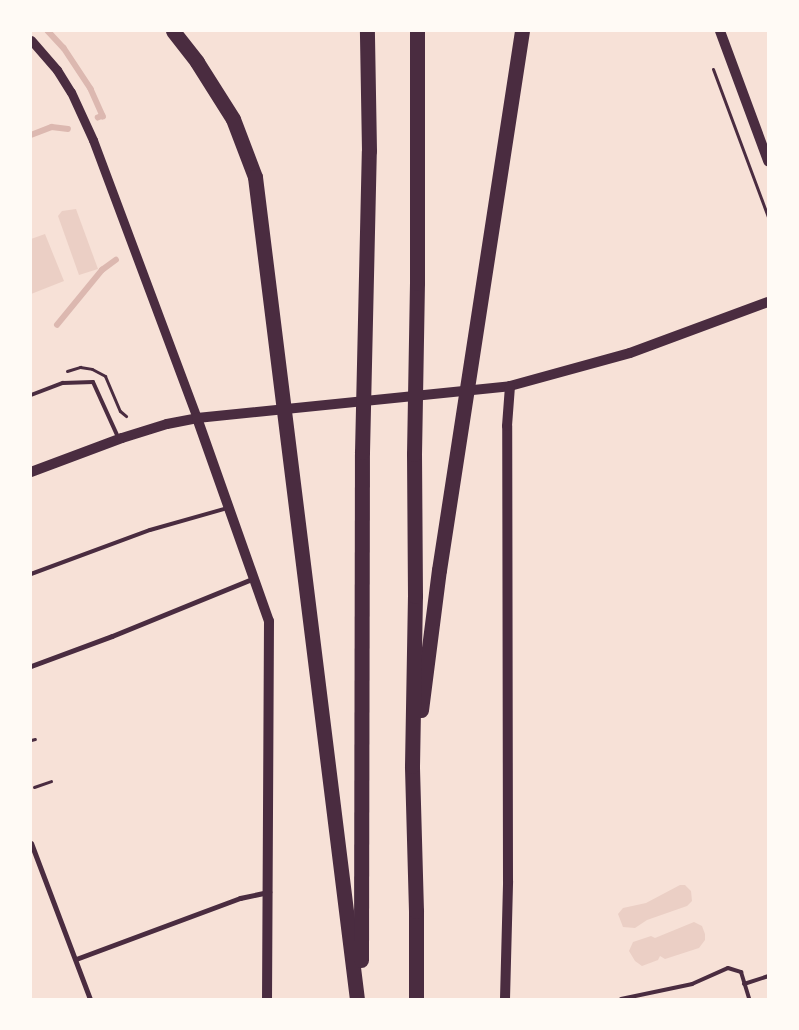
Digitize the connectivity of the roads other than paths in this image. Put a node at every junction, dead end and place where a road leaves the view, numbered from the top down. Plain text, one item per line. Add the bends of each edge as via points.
1 (173, 31) edge
2 (367, 31) edge
3 (417, 31) edge
4 (522, 31) edge
5 (720, 31) edge
6 (31, 40) edge
7 (768, 161) edge
8 (768, 302) edge
9 (510, 386) junction
10 (31, 395) edge
11 (197, 418) junction
12 (118, 439) junction
13 (31, 472) edge
14 (228, 508) junction
15 (31, 574) edge
16 (254, 578) junction
17 (31, 666) edge
18 (412, 766) junction
19 (31, 842) edge
20 (269, 892) junction
21 (76, 959) junction
22 (768, 976) edge
23 (744, 984) junction
24 (90, 999) edge
25 (267, 999) edge
26 (357, 999) edge
27 (362, 999) edge
28 (416, 999) edge
29 (506, 999) edge
30 (621, 999) edge
31 (749, 999) edge

1 - 26 highway via 233,119 255,177
2 - 27 highway via 369,151 362,452
3 - 18 highway
4 - 18 highway
5 - 7 main road
6 - 11 street via 71,92 93,140
8 - 9 main road via 630,353
9 - 11 main road
9 - 29 main road
10 - 12 lane via 63,383 93,382
11 - 12 main road
11 - 14 main road
12 - 13 main road
14 - 15 lane via 150,530
14 - 16 main road
16 - 17 street
16 - 20 main road via 268,621
18 - 28 highway
19 - 21 street
20 - 21 street via 240,898
20 - 25 main road
21 - 24 street
22 - 23 lane
23 - 30 lane via 740,972 728,968 692,984
23 - 31 lane

